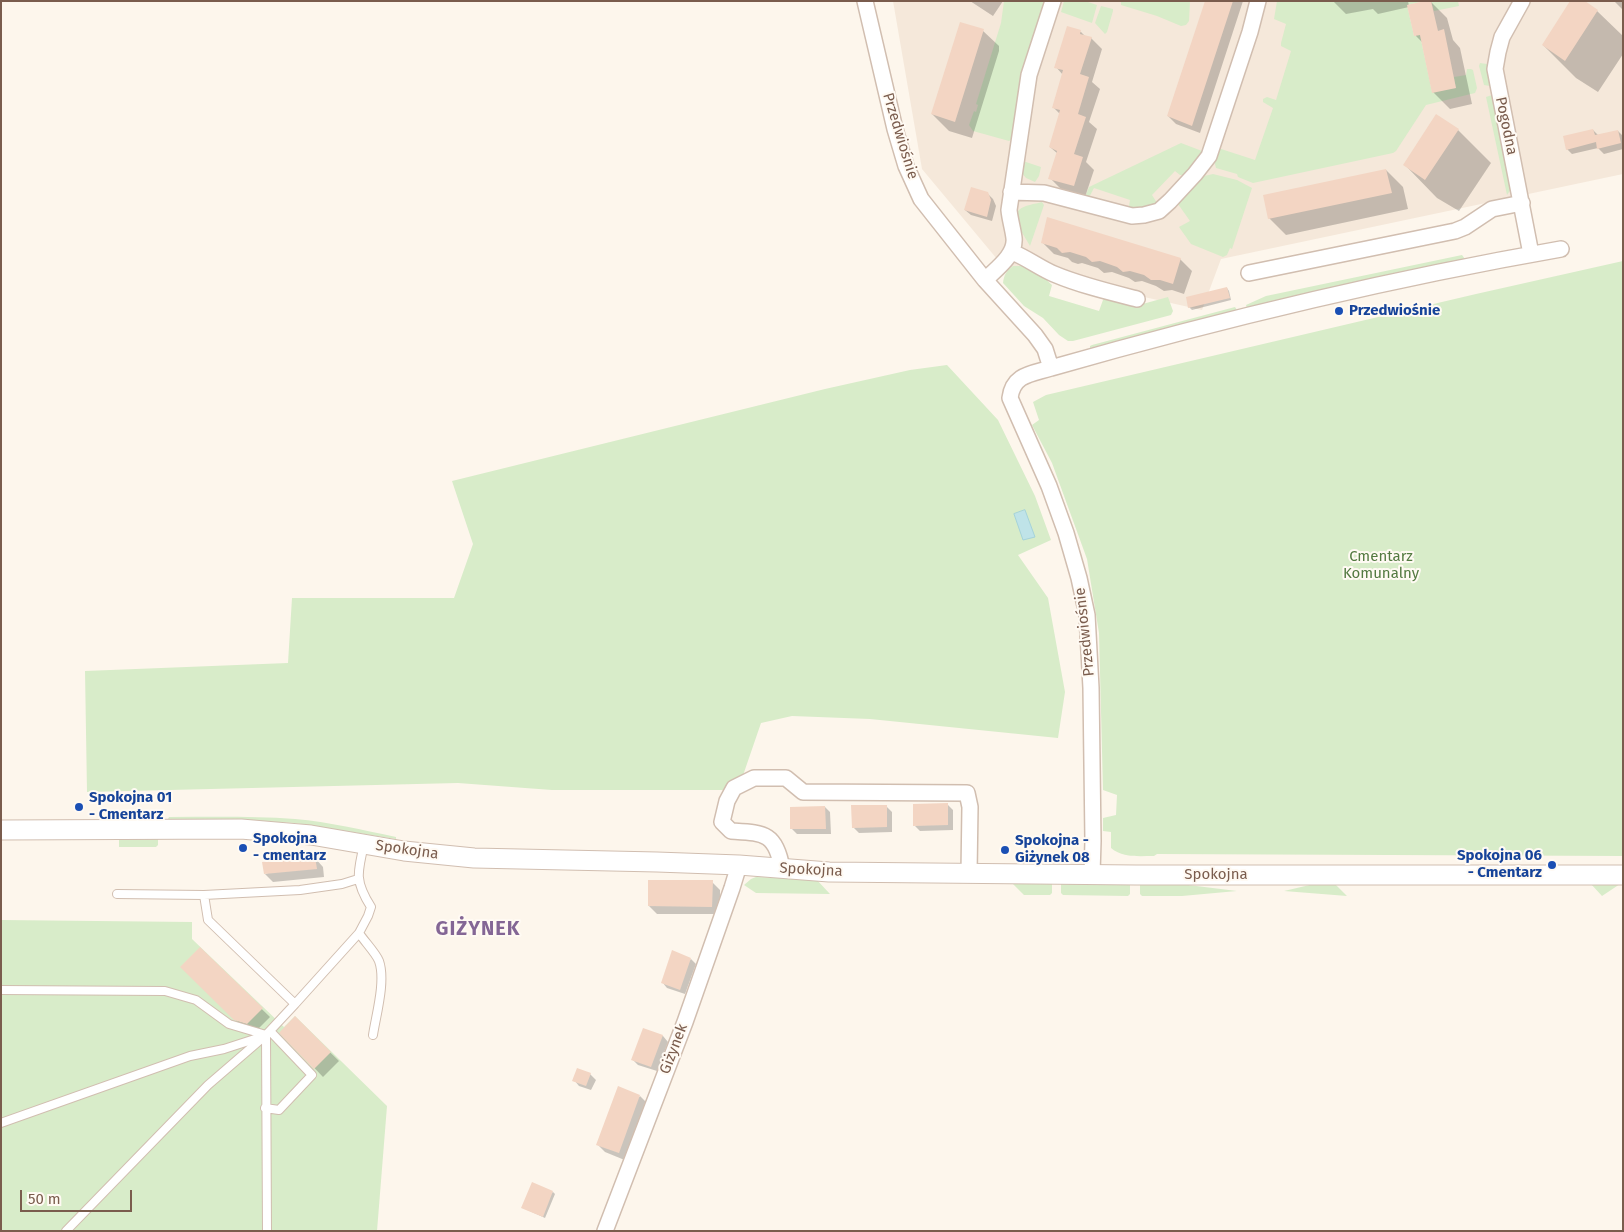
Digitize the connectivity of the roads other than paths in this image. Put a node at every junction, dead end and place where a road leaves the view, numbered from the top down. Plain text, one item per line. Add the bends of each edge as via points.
1 (865, 1) edge
2 (1053, 1) edge
3 (1258, 1) edge
4 (1522, 1) edge
5 (1012, 192) junction
6 (1522, 203) junction
7 (1561, 249) dead end
8 (1012, 252) junction
9 (1531, 254) junction
10 (1249, 274) dead end
11 (985, 280) junction
12 (1137, 299) dead end
13 (1051, 368) junction
14 (1, 830) edge
15 (364, 843) junction
16 (739, 865) junction
17 (782, 868) junction
18 (969, 873) junction
19 (1092, 874) junction
20 (1623, 875) edge
21 (358, 879) junction
22 (117, 894) dead end
23 (204, 896) junction
24 (359, 933) junction
25 (1, 990) edge
26 (295, 1004) junction
27 (268, 1033) junction
28 (373, 1035) dead end
29 (265, 1108) junction
30 (1, 1123) edge
31 (66, 1231) edge
32 (267, 1231) edge
33 (605, 1231) edge

1 - 11 street, Przedwiośnie via 906,166 921,199
2 - 5 street via 1029,75
3 - 5 street via 1209,156 1196,174 1158,211 1132,216 1044,193
4 - 6 street, Pogodna via 1502,37 1495,69
5 - 8 street
6 - 9 street, Pogodna
6 - 10 street via 1492,210 1455,231
7 - 9 street, Przedwiośnie
8 - 11 street
8 - 12 street via 1053,274
9 - 13 street, Przedwiośnie via 1244,317
11 - 13 street, Przedwiośnie via 1035,335 1045,349
13 - 19 street, Przedwiośnie via 1022,377 1014,383 1010,398 1066,533 1087,615 1091,688
14 - 15 street, Spokojna via 241,829
15 - 16 street, Spokojna via 404,851 474,858
15 - 21 lane
16 - 17 street, Spokojna
16 - 33 street, Giżynek via 685,1022
17 - 18 street, Spokojna via 830,872
17 - 18 street via 773,842 765,835 731,831 722,822 734,788 754,778 786,778 803,792 967,793 970,807
18 - 19 street, Spokojna
19 - 20 street, Spokojna
21 - 23 lane via 300,890
21 - 24 lane via 371,907
22 - 23 lane
23 - 26 lane via 208,920
24 - 26 lane
24 - 28 lane via 380,963 381,982
25 - 27 lane via 165,990 196,1000 229,1024
26 - 27 lane
27 - 29 lane
27 - 29 lane via 312,1075 280,1110
27 - 30 lane via 224,1049 190,1056
27 - 31 lane via 208,1085
29 - 32 lane

